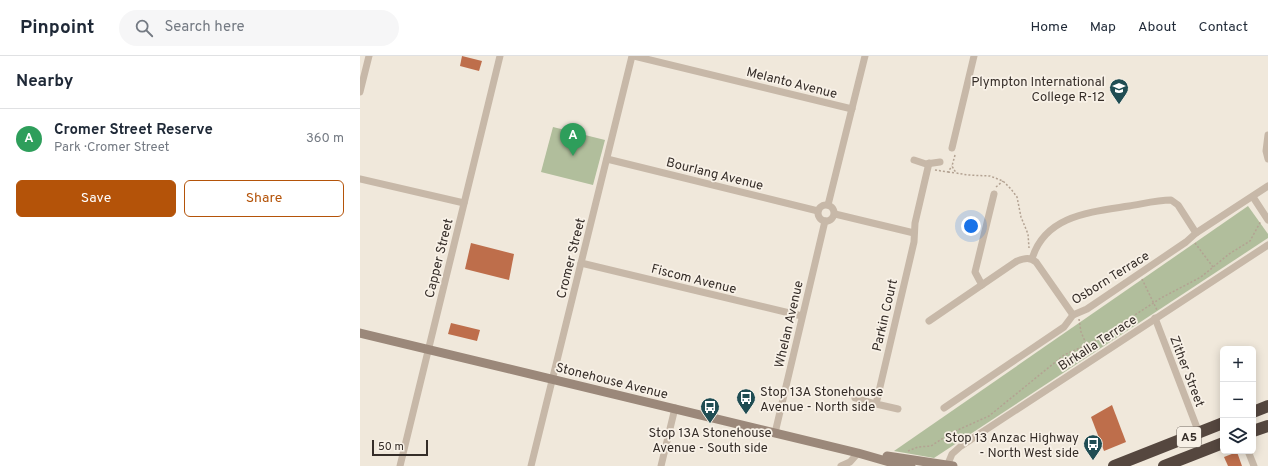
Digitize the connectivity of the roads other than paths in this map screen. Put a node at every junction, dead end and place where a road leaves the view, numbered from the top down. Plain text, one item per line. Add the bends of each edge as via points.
1 (369, 56) edge
2 (500, 56) edge
3 (633, 56) edge
4 (865, 56) edge
5 (974, 56) edge
6 (360, 92) edge
7 (852, 109) junction
8 (1268, 135) edge
9 (952, 148) dead end
10 (607, 159) junction
11 (1268, 159) edge
12 (914, 160) dead end
13 (940, 162) dead end
14 (928, 166) junction
15 (360, 179) edge
16 (1268, 186) edge
17 (994, 194) dead end
18 (1253, 196) junction
19 (464, 203) junction
20 (828, 205) junction
21 (818, 211) junction
22 (834, 214) junction
23 (1266, 219) edge
24 (825, 220) junction
25 (914, 232) junction
26 (1196, 234) junction
27 (1268, 245) edge
28 (1032, 259) junction
29 (581, 262) junction
30 (982, 285) junction
31 (802, 316) junction
32 (1076, 317) junction
33 (1158, 317) junction
34 (929, 321) dead end
35 (360, 333) edge
36 (428, 349) junction
37 (552, 379) junction
38 (855, 398) dead end
39 (876, 404) junction
40 (1268, 406) edge
41 (675, 408) junction
42 (944, 408) dead end
43 (898, 409) dead end
44 (1256, 411) edge
45 (1220, 424) edge
46 (1268, 426) edge
47 (1256, 430) edge
48 (775, 433) junction
49 (1199, 433) junction
50 (1180, 440) junction
51 (1220, 444) edge
52 (1156, 450) junction
53 (858, 453) junction
54 (1249, 454) edge
55 (1186, 457) junction
56 (1169, 464) edge
57 (400, 466) edge
58 (531, 466) edge
59 (661, 466) edge
60 (841, 466) edge
61 (911, 466) edge
62 (949, 466) edge
63 (1114, 466) edge
64 (1254, 466) edge

1 - 6 street
2 - 19 street, Capper Street
3 - 7 street, Melanto Avenue
3 - 10 street, Cromer Street
4 - 7 street
5 - 9 street
7 - 20 street
8 - 11 street
10 - 21 street, Bourlang Avenue
10 - 29 street, Cromer Street
12 - 14 street
13 - 14 street
14 - 25 street, Parkin Court
15 - 19 street
16 - 18 street, Osborn Terrace
17 - 30 street via 975,272
18 - 23 street
18 - 26 street, Osborn Terrace
19 - 36 street, Capper Street
20 - 21 street via 822,206
20 - 22 street via 833,208
21 - 24 street via 820,217
22 - 24 street via 831,219
22 - 25 street
24 - 31 street, Whelan Avenue
25 - 39 street, Parkin Court via 914,242
26 - 28 street via 1178,205 1172,200 1088,212 1071,217 1051,231 1038,245
26 - 32 street, Osborn Terrace
27 - 33 street, Birkalla Terrace
28 - 30 street via 1017,260
28 - 32 street
29 - 31 street, Fiscom Avenue
29 - 37 street, Cromer Street
30 - 34 street
31 - 48 street, Whelan Avenue
32 - 42 street, Osborn Terrace
33 - 49 street, Zither Street
33 - 62 street, Birkalla Terrace via 961,446 952,454
35 - 36 street, Stonehouse Avenue
36 - 37 street, Stonehouse Avenue
36 - 57 street, Capper Street
37 - 41 street, Stonehouse Avenue
37 - 58 street, Cromer Street
38 - 39 street
39 - 43 street
40 - 44 highway
41 - 48 street, Stonehouse Avenue
41 - 59 street
45 - 49 highway, A5
46 - 47 highway
48 - 53 street, Stonehouse Avenue
49 - 50 highway, A5
50 - 52 highway, A5
50 - 55 highway via 1181,451
51 - 55 highway, A5
52 - 56 highway via 1172,454
52 - 63 highway, A5
53 - 60 street via 850,462
53 - 61 street, Stonehouse Avenue
53 - 62 street, Stonehouse Avenue
54 - 64 street
55 - 56 highway, A5

